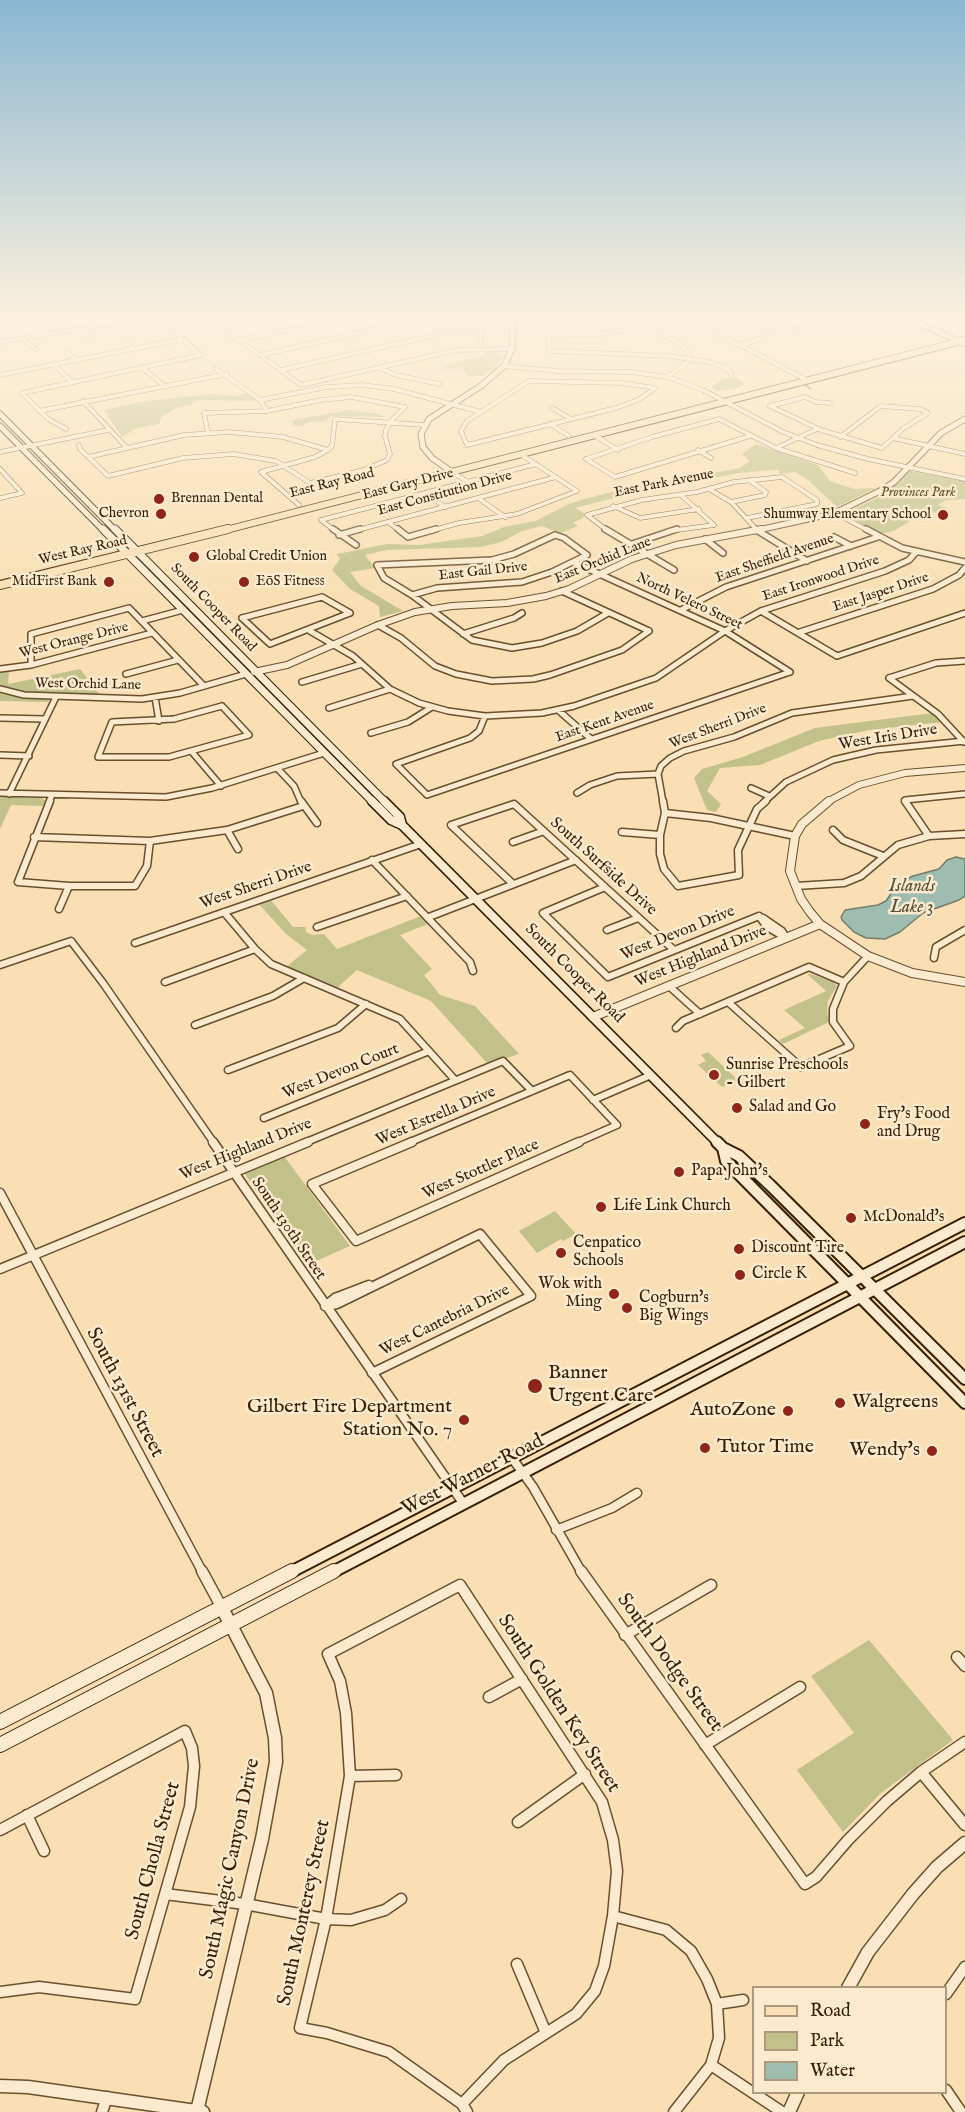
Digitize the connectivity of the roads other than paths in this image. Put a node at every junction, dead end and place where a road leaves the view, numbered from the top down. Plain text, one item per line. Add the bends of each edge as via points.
1 (0, 414) edge
2 (42, 414) edge
3 (94, 414) edge
4 (204, 414) edge
5 (399, 414) edge
6 (437, 414) edge
7 (479, 414) edge
8 (562, 414) edge
9 (592, 414) edge
10 (662, 414) edge
11 (670, 414) edge
12 (748, 414) edge
13 (785, 414) edge
14 (871, 414) edge
15 (926, 414) edge
16 (571, 419) junction
17 (965, 419) edge
18 (391, 422) junction
19 (550, 424) junction
20 (0, 426) edge
21 (424, 426) junction
22 (66, 429) dead end
23 (108, 430) junction
24 (819, 430) junction
25 (208, 433) junction
26 (594, 435) junction
27 (569, 436) junction
28 (750, 436) junction
29 (840, 437) junction
30 (799, 438) junction
31 (893, 438) junction
32 (31, 445) junction
33 (79, 445) dead end
34 (927, 446) junction
35 (21, 447) junction
36 (127, 448) junction
37 (776, 448) junction
38 (328, 450) junction
39 (618, 450) junction
40 (698, 450) junction
41 (0, 452) edge
42 (520, 454) junction
43 (965, 454) edge
44 (88, 457) junction
45 (711, 458) dead end
46 (536, 464) junction
47 (285, 465) junction
48 (907, 467) junction
49 (0, 469) edge
50 (449, 470) junction
51 (855, 473) dead end
52 (2, 474) edge
53 (556, 477) junction
54 (965, 479) edge
55 (749, 480) junction
56 (466, 482) junction
57 (709, 489) junction
58 (425, 493) junction
59 (681, 495) junction
60 (0, 498) edge
61 (478, 498) junction
62 (84, 499) junction
63 (74, 501) junction
64 (731, 502) junction
65 (299, 505) junction
66 (613, 506) junction
67 (445, 507) junction
68 (699, 509) junction
69 (836, 513) junction
70 (505, 517) junction
71 (255, 519) junction
72 (748, 520) junction
73 (388, 522) junction
74 (758, 530) junction
75 (339, 535) junction
76 (834, 537) dead end
77 (878, 537) junction
78 (705, 539) junction
79 (632, 544) junction
80 (356, 545) dead end
81 (851, 546) junction
82 (131, 552) junction
83 (916, 552) junction
84 (723, 553) dead end
85 (648, 554) junction
86 (807, 561) junction
87 (573, 562) junction
88 (965, 562) edge
89 (965, 568) edge
90 (674, 570) dead end
91 (600, 573) junction
92 (0, 585) edge
93 (562, 591) junction
94 (412, 595) junction
95 (192, 608) junction
96 (432, 609) junction
97 (183, 610) junction
98 (681, 610) junction
99 (761, 611) junction
100 (522, 613) dead end
101 (608, 613) junction
102 (965, 613) edge
103 (142, 621) junction
104 (378, 625) junction
105 (725, 630) junction
106 (310, 631) junction
107 (800, 632) junction
108 (152, 633) junction
109 (463, 634) junction
110 (334, 645) junction
111 (178, 660) junction
112 (965, 661) edge
113 (362, 664) junction
114 (32, 665) junction
115 (0, 669) edge
116 (790, 672) joint
117 (250, 673) junction
118 (126, 674) dead end
119 (302, 682) dead end
120 (204, 686) junction
121 (0, 689) edge
122 (390, 689) junction
123 (913, 696) junction
124 (56, 697) junction
125 (155, 697) junction
126 (432, 707) junction
127 (329, 708) dead end
128 (558, 710) junction
129 (485, 716) junction
130 (0, 718) edge
131 (45, 719) junction
132 (159, 721) junction
133 (372, 733) dead end
134 (591, 739) junction
135 (964, 742) edge
136 (192, 752) junction
137 (328, 752) junction
138 (0, 755) edge
139 (29, 756) junction
140 (277, 768) junction
141 (965, 768) edge
142 (658, 774) junction
143 (221, 786) junction
144 (751, 788) dead end
145 (577, 792) dead end
146 (0, 794) edge
147 (9, 794) junction
148 (965, 794) edge
149 (52, 795) junction
150 (769, 796) junction
151 (303, 806) junction
152 (665, 813) junction
153 (317, 823) dead end
154 (748, 826) junction
155 (227, 830) junction
156 (833, 830) dead end
157 (544, 831) junction
158 (622, 832) dead end
159 (965, 834) edge
160 (660, 835) junction
161 (795, 836) junction
162 (929, 836) junction
163 (34, 837) junction
164 (150, 841) junction
165 (513, 842) dead end
166 (421, 844) junction
167 (238, 849) dead end
168 (883, 856) junction
169 (372, 860) junction
170 (576, 860) junction
171 (513, 884) junction
172 (69, 886) junction
173 (796, 886) junction
174 (605, 887) junction
175 (407, 896) junction
176 (476, 899) junction
177 (59, 909) dead end
178 (224, 912) junction
179 (543, 913) joint
180 (429, 917) junction
181 (639, 918) junction
182 (820, 924) junction
183 (317, 927) dead end
184 (607, 930) dead end
185 (965, 930) edge
186 (786, 938) junction
187 (135, 943) dead end
188 (255, 949) junction
189 (674, 950) junction
190 (868, 956) junction
191 (934, 958) dead end
192 (0, 965) edge
193 (473, 971) dead end
194 (304, 978) junction
195 (165, 982) dead end
196 (844, 982) junction
197 (965, 982) edge
198 (669, 986) junction
199 (728, 1002) junction
200 (366, 1004) junction
201 (700, 1014) junction
202 (593, 1017) junction
203 (195, 1025) dead end
204 (676, 1028) dead end
205 (429, 1051) junction
206 (801, 1067) joint
207 (228, 1070) dead end
208 (651, 1076) junction
209 (455, 1080) junction
210 (532, 1091) junction
211 (593, 1100) junction
212 (264, 1118) dead end
213 (723, 1148) junction
214 (233, 1172) junction
215 (0, 1193) edge
216 (965, 1223) edge
217 (356, 1241) joint
218 (965, 1242) edge
219 (32, 1256) junction
220 (0, 1269) edge
221 (862, 1276) junction
222 (846, 1284) junction
223 (875, 1289) junction
224 (860, 1298) junction
225 (325, 1306) junction
226 (372, 1373) junction
227 (965, 1379) edge
228 (640, 1392) junction
229 (965, 1403) edge
230 (654, 1404) junction
231 (512, 1458) junction
232 (522, 1473) junction
233 (453, 1488) junction
234 (637, 1493) dead end
235 (463, 1503) junction
236 (556, 1530) junction
237 (711, 1585) dead end
238 (460, 1586) joint
239 (222, 1608) junction
240 (230, 1624) junction
241 (626, 1635) junction
242 (957, 1658) dead end
243 (965, 1666) edge
244 (522, 1679) junction
245 (800, 1687) dead end
246 (489, 1697) dead end
247 (0, 1722) edge
248 (965, 1742) edge
249 (0, 1745) edge
250 (705, 1745) junction
251 (921, 1772) junction
252 (585, 1774) junction
253 (396, 1775) dead end
254 (351, 1776) junction
255 (27, 1815) junction
256 (518, 1822) dead end
257 (965, 1825) edge
258 (0, 1830) edge
259 (965, 1843) edge
260 (44, 1851) dead end
261 (165, 1894) junction
262 (401, 1899) dead end
263 (245, 1904) junction
264 (614, 1916) junction
265 (326, 1919) junction
266 (517, 1964) dead end
267 (965, 1967) edge
268 (849, 1986) edge
269 (947, 1991) edge
270 (0, 1992) edge
271 (743, 2000) dead end
272 (717, 2004) junction
273 (546, 2033) junction
274 (711, 2065) junction
275 (0, 2086) edge
276 (752, 2092) edge
277 (947, 2093) edge
278 (755, 2094) edge
279 (797, 2094) edge
280 (107, 2097) junction
281 (464, 2108) edge
282 (200, 2111) edge
283 (102, 2112) edge
284 (674, 2112) edge
285 (782, 2112) edge
286 (789, 2112) edge
287 (962, 2112) edge

1 - 32 main road, South Cooper Road
2 - 22 street
3 - 23 street
4 - 25 street
5 - 18 street
6 - 21 street
7 - 19 street via 462,427 467,445
8 - 16 street
9 - 16 street
10 - 27 main road, East Ray Road
11 - 26 main road, East Ray Road
12 - 30 street
13 - 24 street
14 - 29 street
15 - 31 street
16 - 19 street
17 - 34 street, East Orchid Lane
18 - 21 street
18 - 38 street via 335,419 332,446
18 - 47 street via 385,436 390,454 387,460 364,470 310,483
19 - 27 street
20 - 35 main road, South Cooper Road
21 - 50 street via 423,447
23 - 32 street
23 - 36 street
24 - 29 street
24 - 30 street
25 - 36 street
25 - 38 street via 267,434
26 - 39 street
26 - 42 main road, East Ray Road
27 - 50 main road, East Ray Road
28 - 37 street
28 - 39 street via 719,419
28 - 40 street
29 - 31 street via 882,448
30 - 37 street
30 - 48 street via 839,452
31 - 34 street
32 - 35 street
32 - 62 main road, South Cooper Road
33 - 44 street
34 - 43 street
34 - 48 street, East Orchid Lane
35 - 41 street
35 - 63 main road, South Cooper Road
36 - 44 street
37 - 51 street
38 - 47 street
39 - 40 street via 586,459 615,477
40 - 45 street
42 - 46 street
42 - 50 main road, East Ray Road
44 - 47 street via 108,476 202,455 256,456
46 - 53 street
46 - 56 street, East Gary Drive
47 - 65 street via 261,472
48 - 54 street
48 - 69 street, East Orchid Lane via 882,490
49 - 52 street
50 - 56 street
50 - 65 main road, East Ray Road
50 - 71 main road, East Ray Road
52 - 60 street via 22,493
53 - 61 street, East Constitution Drive
53 - 70 street via 578,491
55 - 57 street, East Park Avenue
55 - 64 street via 765,495
55 - 72 street, East Park Avenue via 782,477 815,497 817,504
56 - 58 street, East Gary Drive
57 - 59 street, East Park Avenue
57 - 64 street
58 - 67 street
58 - 75 street, East Gary Drive via 321,520
59 - 66 street, East Park Avenue
59 - 68 street
61 - 67 street, East Constitution Drive
61 - 70 street
62 - 63 main road
62 - 82 main road, South Cooper Road
63 - 82 main road, South Cooper Road
64 - 72 street
65 - 71 main road, East Ray Road
66 - 68 street via 640,519
66 - 79 street, East Park Avenue via 587,515
67 - 73 street, East Constitution Drive
68 - 79 street via 714,525 672,530
69 - 74 street, East Orchid Lane
69 - 77 street
70 - 73 street via 459,523 408,537
71 - 82 main road, East Ray Road
72 - 74 street
73 - 75 street, East Constitution Drive
74 - 78 street, East Orchid Lane
74 - 86 street
75 - 80 street
76 - 81 street
77 - 81 street, East Sheffield Avenue
77 - 83 street
78 - 84 street
78 - 85 street, East Orchid Lane
79 - 85 street
81 - 86 street, East Sheffield Avenue
82 - 92 main road, West Ray Road
82 - 95 main road, South Cooper Road
82 - 97 main road, South Cooper Road
83 - 88 street
83 - 99 street, East Ironwood Drive via 909,560 885,571
85 - 90 street
85 - 91 street, East Orchid Lane
86 - 98 street, East Sheffield Avenue via 726,587
87 - 91 street, North Velero Street
87 - 94 street, East Gail Drive via 522,582 437,588
87 - 94 street, East Gail Drive via 587,555 555,535 492,560 377,565 384,578
89 - 107 street, East Jasper Drive via 960,575 933,589
91 - 93 street, East Orchid Lane
91 - 98 street, North Velero Street
93 - 96 street, East Orchid Lane via 507,603
93 - 101 street
94 - 96 street
95 - 97 main road
95 - 117 main road, South Cooper Road
96 - 104 street, East Orchid Lane
96 - 109 street
97 - 103 street, West Orange Drive
97 - 117 main road, South Cooper Road
98 - 105 street, North Velero Street
99 - 105 street, East Ironwood Drive
99 - 107 street
100 - 109 street
101 - 104 street via 649,631 622,650 533,679 492,681 456,675 435,666
101 - 109 street via 577,631 526,647 486,644
102 - 107 street via 837,656
103 - 108 street
103 - 114 street via 129,608 31,634
104 - 110 street, East Orchid Lane
105 - 116 street, North Velero Street
105 - 128 street, East Ironwood Drive via 656,678
106 - 106 street via 350,613 322,597 242,618 270,644
106 - 110 street, East Ironwood Drive
108 - 111 street
108 - 114 street, West Orange Drive
110 - 113 street, East Ironwood Drive
110 - 117 street, East Orchid Lane via 281,667
111 - 118 street
111 - 120 street
112 - 123 street via 928,665 889,678
113 - 119 street
113 - 122 street, East Ironwood Drive
114 - 115 street, West Orange Drive
116 - 134 street, East Kent Avenue
117 - 120 street, West Orchid Lane
117 - 137 main road, South Cooper Road
120 - 125 street, West Orchid Lane
121 - 124 street, West Orchid Lane via 16,695
122 - 126 street, East Ironwood Drive
122 - 127 street
123 - 135 street via 938,714
123 - 142 street, West Sherri Drive via 792,713 734,737 684,751 670,758
124 - 125 street, West Orchid Lane
124 - 131 street
125 - 132 street
126 - 129 street, East Ironwood Drive
126 - 133 street via 408,722
128 - 129 street, East Ironwood Drive
128 - 134 street
129 - 134 street, East Kent Avenue via 479,731 470,738 396,764 427,795
130 - 131 street
131 - 139 street
132 - 136 street via 222,706 249,735
132 - 136 street via 112,722 98,757 169,758
135 - 150 street, West Iris Drive via 876,750 833,760 786,782
136 - 143 street
137 - 140 street
137 - 166 main road, South Cooper Road via 391,820
138 - 139 street
139 - 147 street
140 - 143 street
140 - 151 street via 294,786
141 - 161 street via 905,773 859,784 818,809
142 - 145 street via 617,776
142 - 152 street
143 - 149 street via 166,797
144 - 150 street
146 - 147 street
147 - 149 street
148 - 162 street via 905,800
149 - 163 street
150 - 154 street, West Iris Drive
151 - 153 street
151 - 155 street
152 - 154 street
152 - 160 street
154 - 160 street, West Iris Drive via 738,850 739,875 678,886 664,868
154 - 161 street
155 - 164 street
155 - 167 street
156 - 168 street via 843,840
157 - 165 street
157 - 170 street, South Surfside Drive
157 - 171 street, South Surfside Drive via 514,804 451,825
158 - 160 street
159 - 162 street
161 - 173 street via 790,871
162 - 168 street via 898,845
163 - 164 street
163 - 172 street via 18,882
164 - 172 street via 147,866 135,886
166 - 169 street, West Sherri Drive
166 - 176 main road, South Cooper Road
168 - 173 street via 854,880
169 - 175 street
169 - 178 street, West Sherri Drive
170 - 171 street
170 - 174 street, South Surfside Drive
171 - 176 street
172 - 177 street
173 - 182 street
174 - 179 street
174 - 181 street, South Surfside Drive
175 - 180 street
175 - 183 street
176 - 180 street
176 - 202 main road, South Cooper Road
178 - 187 street, West Sherri Drive
178 - 188 street
179 - 189 street, West Devon Drive via 608,977
180 - 193 street via 470,962
181 - 184 street
181 - 189 street, South Surfside Drive
182 - 186 street, West Highland Drive
182 - 190 street
185 - 191 street via 936,947
186 - 189 street, West Devon Drive via 776,934 759,916
186 - 198 street, West Highland Drive
188 - 194 street via 271,964
188 - 195 street
190 - 196 street
190 - 197 street via 912,973
192 - 214 street, South 130th Street via 71,941
194 - 200 street
194 - 203 street via 273,996
196 - 199 street via 809,967
196 - 206 street via 833,1009 833,1022 850,1046
198 - 201 street
198 - 202 street, West Highland Drive
199 - 201 street
199 - 206 street
200 - 205 street via 399,1019
200 - 207 street via 333,1030
201 - 204 street
202 - 208 main road, South Cooper Road
205 - 209 street
205 - 212 street, West Devon Court
208 - 211 street
208 - 213 main road, South Cooper Road
209 - 210 street, West Highland Drive via 503,1061
209 - 214 street, West Highland Drive
210 - 211 street, West Estrella Drive via 570,1075
210 - 217 street, West Estrella Drive via 312,1184
211 - 217 street, West Stottler Place via 617,1125
213 - 221 main road, South Cooper Road via 739,1156
213 - 222 main road, South Cooper Road via 726,1161
214 - 219 street, West Highland Drive
214 - 225 street, South 130th Street
215 - 219 street, South 131st Street
216 - 221 main road, West Warner Road
218 - 223 main road, West Warner Road
219 - 220 street, West Highland Drive
219 - 239 street, South 131st Street
221 - 222 main road, West Warner Road
221 - 223 main road, South Cooper Road
222 - 224 main road, South Cooper Road
222 - 228 main road, West Warner Road
223 - 224 main road, West Warner Road
223 - 227 main road, South Cooper Road
224 - 229 main road, South Cooper Road
224 - 230 main road, West Warner Road
225 - 226 street, South 130th Street
225 - 226 street, West Cantebria Drive via 337,1304 480,1234 531,1296
226 - 233 street, South 130th Street
228 - 230 main road
228 - 231 main road, West Warner Road
230 - 232 main road, West Warner Road
231 - 232 street, South Dodge Street
231 - 233 main road, West Warner Road
232 - 235 main road, West Warner Road
232 - 236 street, South Dodge Street
233 - 235 street, South 130th Street
233 - 239 main road, West Warner Road
234 - 236 street via 612,1508
235 - 240 main road, West Warner Road
236 - 241 street, South Dodge Street
237 - 241 street
238 - 244 street, South Golden Key Street
238 - 254 street, South Monterey Street via 328,1654 340,1681
239 - 240 street, South Magic Canyon Drive
239 - 247 main road, West Warner Road
240 - 249 main road, West Warner Road
240 - 263 street, South Magic Canyon Drive via 266,1693 275,1738 273,1784
241 - 250 street, South Dodge Street
242 - 243 street
244 - 246 street
244 - 252 street, South Golden Key Street
245 - 250 street
248 - 251 street
250 - 251 street, South Dodge Street via 805,1884 816,1877 873,1814
251 - 257 street
252 - 256 street
252 - 264 street, South Golden Key Street via 602,1802 613,1840 617,1871
253 - 254 street
254 - 265 street, South Monterey Street
255 - 258 street
255 - 260 street
255 - 261 street, South Cholla Street via 185,1731 192,1748 194,1786
259 - 268 street via 913,1894 868,1952
261 - 263 street
261 - 270 street, South Cholla Street via 135,1999 39,1987
262 - 265 street via 385,1910 351,1920
263 - 265 street
263 - 282 street, South Magic Canyon Drive
264 - 272 street via 666,1930 691,1951
264 - 273 street, South Golden Key Street via 596,1992 576,2014
265 - 281 street, South Monterey Street via 300,2028 390,2052
266 - 273 street
267 - 269 street
271 - 272 street
272 - 274 street via 719,2038
273 - 281 street, South Golden Key Street via 504,2060
274 - 276 street
274 - 284 street
275 - 280 street
277 - 287 street
278 - 285 street
279 - 286 street
280 - 282 street
280 - 283 street

